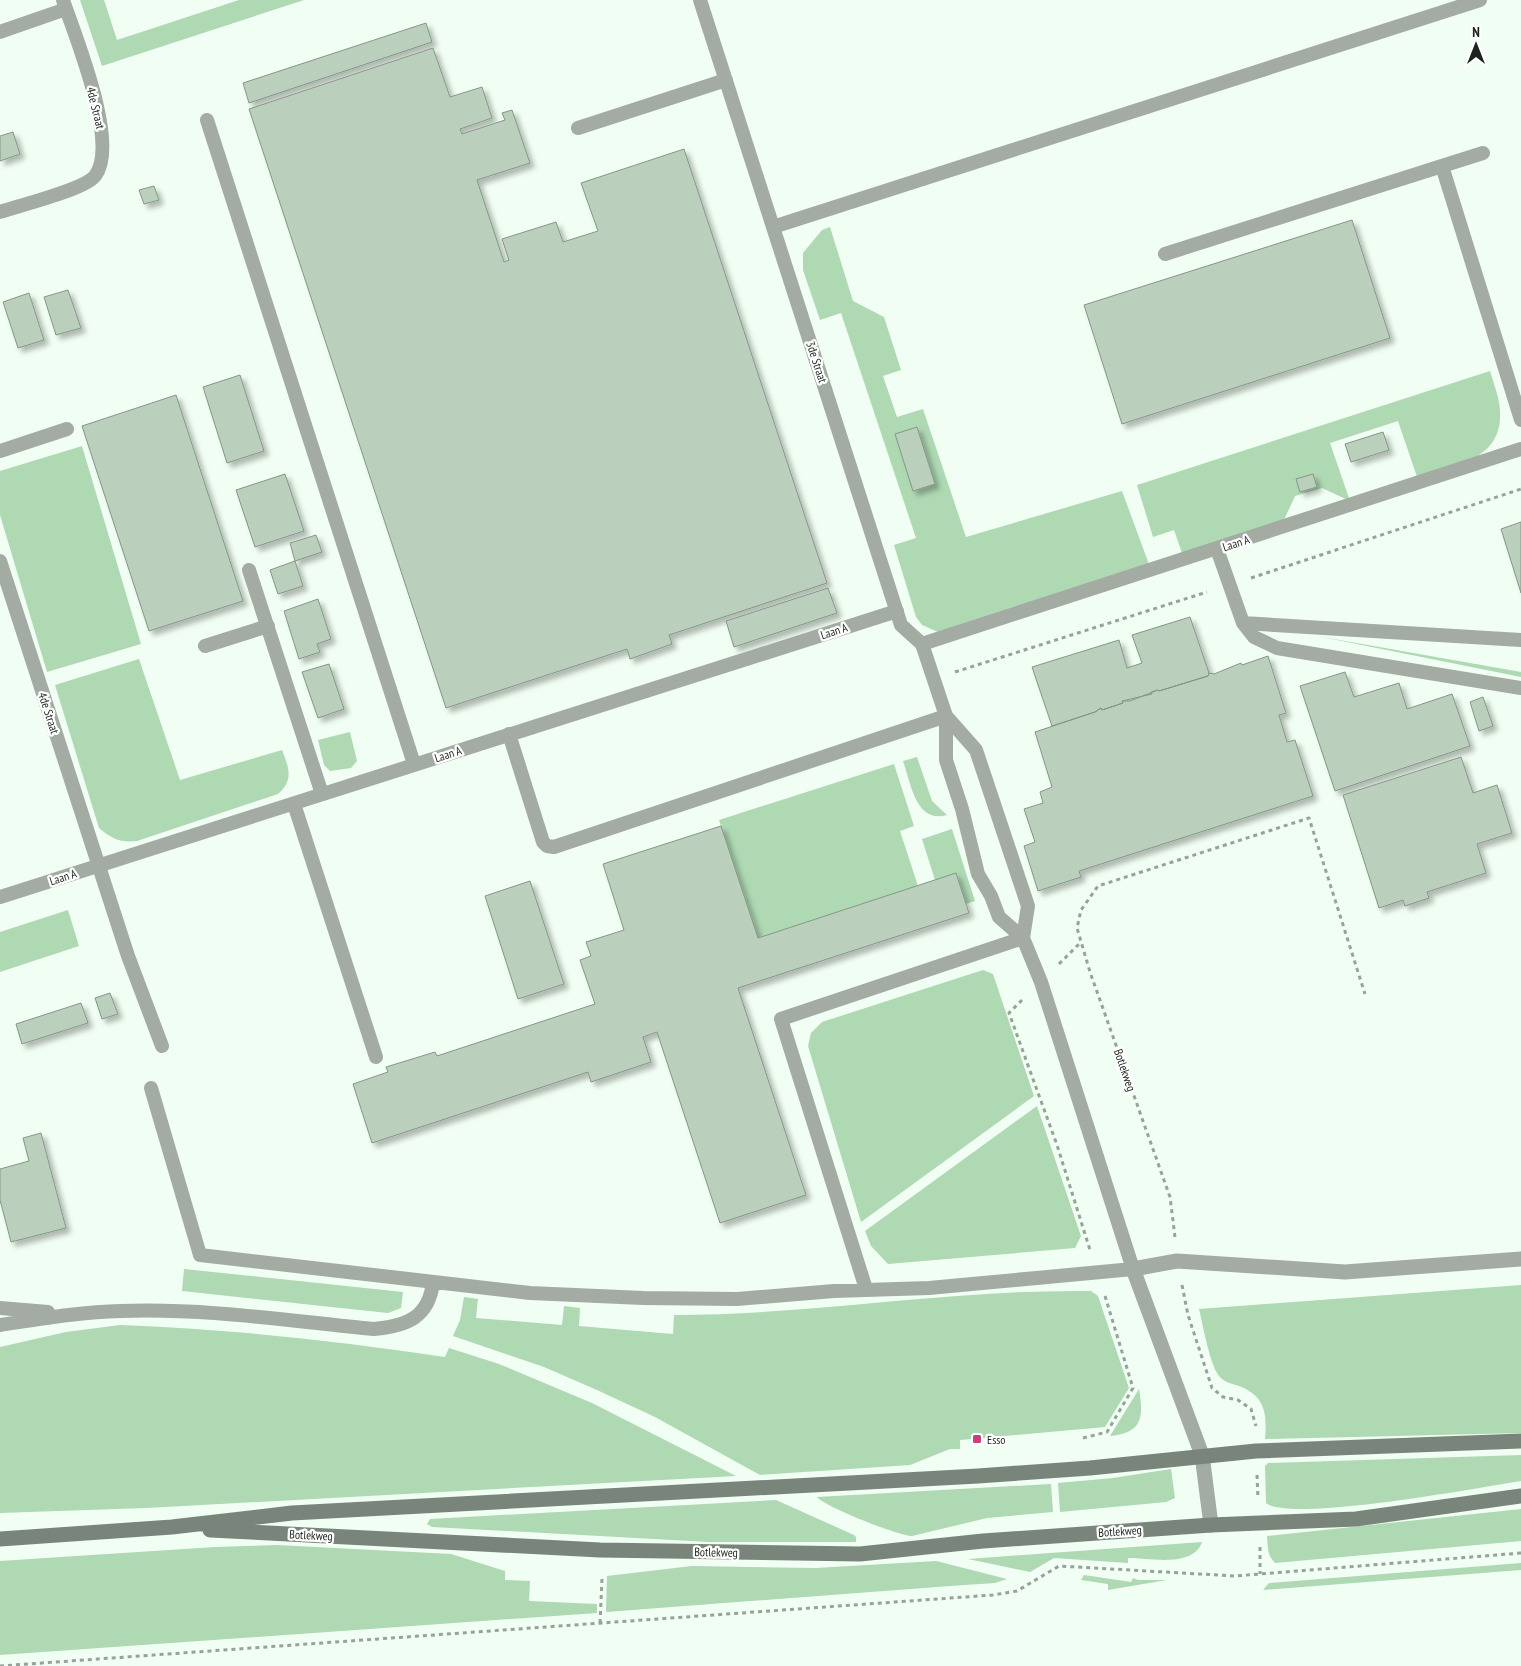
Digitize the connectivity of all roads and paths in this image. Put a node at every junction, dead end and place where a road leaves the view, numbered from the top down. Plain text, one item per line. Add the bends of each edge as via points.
1 (700, 0) edge
2 (1480, 0) edge
3 (65, 5) edge
4 (0, 32) edge
5 (726, 80) junction
6 (207, 120) dead end
7 (578, 128) dead end
8 (1483, 153) dead end
9 (1442, 166) junction
10 (0, 212) edge
11 (773, 228) junction
12 (1165, 254) dead end
13 (1521, 420) edge
14 (67, 429) dead end
15 (1521, 449) edge
16 (0, 451) edge
17 (1218, 548) junction
18 (0, 561) edge
19 (250, 570) dead end
20 (897, 611) junction
21 (1243, 623) junction
22 (268, 626) junction
23 (1521, 640) edge
24 (922, 644) junction
25 (205, 646) dead end
26 (1521, 688) edge
27 (946, 716) junction
28 (509, 734) junction
29 (414, 764) junction
30 (322, 794) junction
31 (294, 804) junction
32 (98, 865) junction
33 (0, 896) edge
34 (1023, 938) junction
35 (1082, 942) junction
36 (1041, 982) junction
37 (1365, 994) dead end
38 (162, 1046) dead end
39 (376, 1056) dead end
40 (151, 1088) dead end
41 (1521, 1259) edge
42 (1177, 1262) junction
43 (1133, 1269) junction
44 (1098, 1273) junction
45 (433, 1282) junction
46 (866, 1289) junction
47 (0, 1308) edge
48 (68, 1314) junction
49 (0, 1325) edge
50 (1083, 1438) dead end
51 (1521, 1441) edge
52 (1256, 1451) junction
53 (1202, 1455) junction
54 (1521, 1496) edge
55 (1259, 1522) junction
56 (1211, 1525) junction
57 (172, 1528) junction
58 (0, 1539) edge
59 (1521, 1553) edge
60 (1260, 1574) junction
61 (602, 1579) dead end
62 (600, 1623) junction
63 (0, 1666) edge

1 - 5 lane, 3de Straat
2 - 11 lane
3 - 4 lane
3 - 10 lane, 4de Straat via 102,121 104,144 96,175 82,186
5 - 7 lane
5 - 11 lane, 3de Straat
6 - 29 lane
8 - 9 lane
9 - 12 lane
9 - 13 lane
11 - 20 lane, 3de Straat
14 - 16 lane
15 - 17 lane, Laan A
17 - 21 lane
17 - 24 lane, Laan A
18 - 32 lane, 4de Straat
19 - 22 lane
20 - 24 lane, 3de Straat via 901,625
20 - 28 lane, Laan A
21 - 23 lane
21 - 26 lane via 1254,637 1276,648
22 - 25 lane
22 - 30 lane
24 - 27 lane, 3de Straat
27 - 28 lane via 554,847 543,842
27 - 34 lane via 976,750 1028,906
27 - 34 lane via 946,760 978,874 999,917
28 - 29 lane, Laan A
29 - 30 lane, Laan A
30 - 31 lane, Laan A
31 - 32 lane, Laan A
31 - 39 lane
32 - 33 lane, Laan A
32 - 38 lane, 4de Straat
34 - 36 lane
34 - 46 lane via 781,1020
35 - 36 path
35 - 37 path, Botlekweg via 1078,919 1098,886 1309,818
35 - 42 path, Botlekweg via 1170,1197
36 - 43 lane
36 - 44 path via 1009,1013
40 - 45 lane via 200,1256
41 - 42 street via 1345,1272
42 - 43 street
42 - 52 path, Botlekweg via 1188,1315 1212,1388 1223,1397 1238,1400 1251,1409 1256,1422
43 - 44 lane
43 - 53 street
44 - 46 lane via 929,1288
44 - 50 path via 1134,1388 1107,1432
45 - 46 lane via 610,1298 737,1298
45 - 48 lane via 432,1292 417,1316 407,1323 384,1328 170,1310
47 - 48 lane
48 - 49 lane
51 - 52 main road, Botlekweg
52 - 53 main road, Botlekweg
52 - 55 path, Botlekweg
53 - 56 street
53 - 57 main road, Botlekweg via 978,1476 292,1513
54 - 55 main road, Botlekweg via 1356,1519
55 - 56 main road, Botlekweg
55 - 60 path, Botlekweg
56 - 57 main road, Botlekweg via 983,1540 860,1554 600,1550
57 - 58 main road, Botlekweg
59 - 60 path
60 - 62 path via 1235,1576 1058,1566 1017,1591 999,1594
61 - 62 path
62 - 63 path

